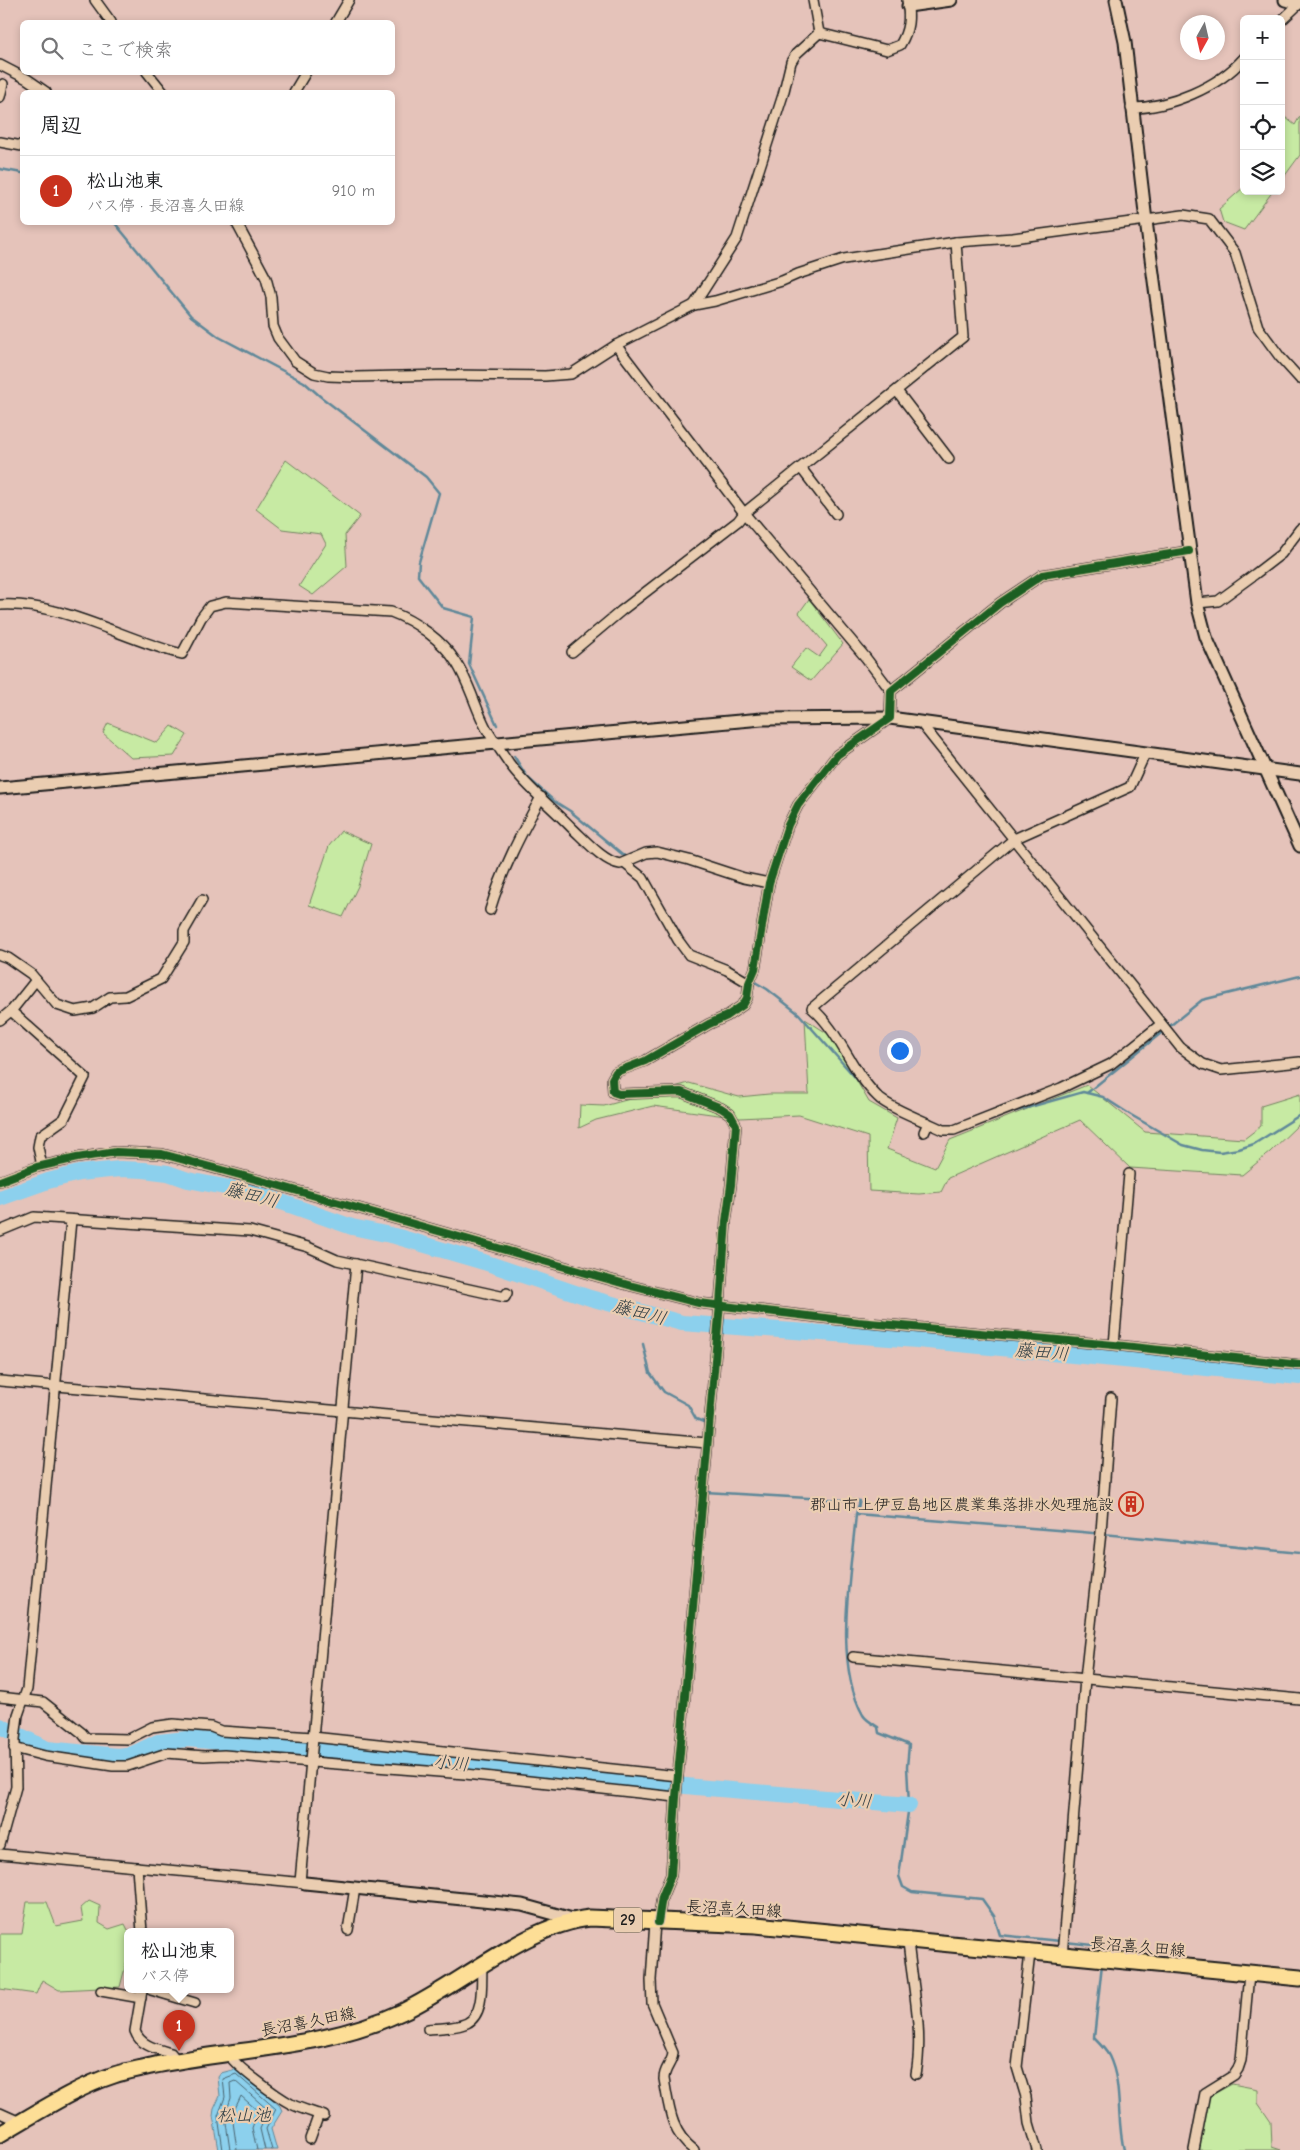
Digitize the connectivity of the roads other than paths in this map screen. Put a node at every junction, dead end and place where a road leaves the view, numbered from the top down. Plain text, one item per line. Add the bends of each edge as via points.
1 (95, 0) edge
2 (349, 0) edge
3 (812, 0) edge
4 (951, 0) edge
5 (1116, 0) edge
6 (1285, 0) edge
7 (908, 3) edge
8 (1300, 3) edge
9 (1285, 17) edge
10 (110, 20) edge
11 (337, 20) edge
12 (819, 33) junction
13 (1242, 60) edge
14 (0, 65) edge
15 (149, 75) edge
16 (304, 75) edge
17 (3, 84) dead end
18 (43, 90) edge
19 (161, 90) edge
20 (295, 90) edge
21 (0, 97) edge
22 (1131, 108) junction
23 (0, 142) edge
24 (20, 146) edge
25 (1146, 221) junction
26 (238, 225) edge
27 (956, 242) junction
28 (694, 305) junction
29 (616, 345) junction
30 (1300, 379) edge
31 (898, 391) junction
32 (949, 459) dead end
33 (801, 468) junction
34 (744, 513) junction
35 (836, 514) dead end
36 (1300, 529) edge
37 (1189, 552) junction
38 (1197, 603) junction
39 (0, 605) edge
40 (572, 652) dead end
41 (890, 692) junction
42 (890, 718) junction
43 (920, 722) junction
44 (496, 743) junction
45 (1145, 754) junction
46 (1266, 770) junction
47 (1300, 774) edge
48 (0, 788) edge
49 (541, 797) junction
50 (1014, 839) junction
51 (1300, 846) edge
52 (624, 863) junction
53 (769, 883) junction
54 (202, 900) dead end
55 (490, 910) dead end
56 (0, 955) edge
57 (36, 980) junction
58 (749, 982) junction
59 (11, 1011) junction
60 (0, 1020) edge
61 (1160, 1025) junction
62 (1300, 1062) edge
63 (928, 1123) junction
64 (924, 1132) dead end
65 (42, 1166) junction
66 (1129, 1174) dead end
67 (0, 1181) edge
68 (70, 1220) junction
69 (0, 1232) edge
70 (356, 1264) junction
71 (507, 1293) dead end
72 (720, 1304) junction
73 (1114, 1345) junction
74 (1300, 1365) edge
75 (0, 1381) edge
76 (55, 1386) junction
77 (1111, 1398) dead end
78 (343, 1412) junction
79 (707, 1443) junction
80 (853, 1657) dead end
81 (1085, 1679) junction
82 (0, 1697) edge
83 (24, 1699) junction
84 (1300, 1699) edge
85 (314, 1737) junction
86 (14, 1744) junction
87 (311, 1761) junction
88 (678, 1776) junction
89 (676, 1797) junction
90 (4, 1816) edge
91 (0, 1845) edge
92 (0, 1854) edge
93 (137, 1867) junction
94 (303, 1882) junction
95 (355, 1888) junction
96 (576, 1920) junction
97 (657, 1922) junction
98 (142, 1928) edge
99 (348, 1930) dead end
100 (908, 1941) junction
101 (1030, 1953) junction
102 (1062, 1956) junction
103 (482, 1965) junction
104 (1249, 1974) junction
105 (1300, 1978) edge
106 (101, 1991) dead end
107 (124, 1993) edge
108 (128, 1993) edge
109 (161, 1993) edge
110 (142, 1994) edge
111 (195, 2003) dead end
112 (428, 2029) dead end
113 (228, 2053) junction
114 (177, 2061) junction
115 (916, 2074) dead end
116 (0, 2113) edge
117 (20, 2122) junction
118 (0, 2134) edge
119 (310, 2139) dead end
120 (694, 2150) edge
121 (1037, 2150) edge
122 (1194, 2150) edge

1 - 10 street
2 - 11 street
3 - 12 street
4 - 7 street
5 - 22 street
6 - 8 street
7 - 12 street via 908,32 900,45 886,50
8 - 9 street
12 - 28 street via 791,62 737,238
13 - 22 street via 1215,82 1187,96 1144,108
14 - 18 street
15 - 19 street
16 - 20 street
17 - 21 street
22 - 25 street
23 - 24 street
25 - 27 street
25 - 30 street via 1182,214 1209,219 1235,253 1258,327
25 - 37 street
26 - 29 street via 266,278 273,326 278,338 295,361 314,373 356,377 571,374
27 - 28 street via 844,259 782,281
27 - 31 street via 962,337
28 - 29 street
29 - 34 street
31 - 32 street
31 - 33 street
33 - 34 street
33 - 35 street
34 - 40 street
34 - 41 street via 866,658
36 - 38 street via 1281,554 1256,574 1218,601
37 - 38 street
37 - 41 street via 1042,575 1000,603
38 - 46 street via 1206,637
39 - 44 street via 12,604 78,618 182,654 210,606 226,602 391,612 425,631 457,662 486,728
41 - 42 street
42 - 43 street
42 - 44 street via 762,718
42 - 53 street via 837,755 798,805
43 - 45 street
43 - 50 street
44 - 48 street
44 - 49 street
45 - 46 street
45 - 50 street via 1130,787
46 - 47 street
46 - 51 street
49 - 52 street via 589,844 615,864
49 - 55 street via 515,843
50 - 61 street
50 - 63 street via 812,1008 830,1027 861,1078 879,1099
52 - 53 street via 646,853 657,852
52 - 58 street via 643,878 689,956
53 - 58 street via 755,969
54 - 57 street via 184,931 184,942 161,979 143,989 126,996 110,997 93,1008 75,1011 57,1005
56 - 57 street
57 - 59 street
58 - 72 street via 747,998 739,1008 644,1061 616,1072 611,1082 613,1092 619,1094 681,1092 721,1108 730,1114 736,1125
59 - 60 street
59 - 65 street via 85,1077 64,1118 40,1136 38,1148
61 - 62 street via 1180,1048 1203,1064 1221,1070
61 - 63 street via 1112,1064 1061,1088 954,1130 943,1130
63 - 64 street
65 - 67 street
65 - 72 street via 116,1152 162,1154 632,1286 699,1303
66 - 73 street
68 - 69 street via 34,1217
68 - 70 street via 250,1231
68 - 76 street
70 - 71 street via 505,1297
70 - 78 street
72 - 73 street via 858,1322
72 - 79 street
73 - 74 street
75 - 76 street
76 - 78 street
76 - 83 street
77 - 81 street
78 - 79 street
78 - 85 street
79 - 88 street
80 - 81 street
81 - 84 street
81 - 102 street
82 - 83 street
83 - 85 street via 44,1702 86,1738 128,1739 152,1727 173,1724 265,1735
83 - 86 street
85 - 87 street
85 - 88 street
86 - 87 street via 45,1756 113,1766 128,1766 167,1753
86 - 90 street via 16,1787
87 - 89 street
87 - 94 street
88 - 89 street
89 - 97 street via 671,1875
90 - 91 street
92 - 93 street
93 - 94 street
93 - 98 street
94 - 95 street
95 - 96 street via 522,1905
95 - 99 street
96 - 97 main road, 長沼喜久田線 / 29
96 - 103 main road, 長沼喜久田線 / 29 via 553,1927
97 - 100 main road, 長沼喜久田線 / 29 via 756,1925
97 - 120 street via 652,2003 673,2054 664,2078 672,2123 684,2142
100 - 101 main road, 長沼喜久田線 / 29
100 - 115 street via 919,2041
101 - 102 main road, 長沼喜久田線 / 29
101 - 121 street via 1017,2067
102 - 104 main road, 長沼喜久田線 / 29
103 - 112 street via 478,2009 474,2018 466,2024
103 - 113 main road, 長沼喜久田線 / 29 via 404,2011 353,2032
104 - 105 main road, 長沼喜久田線 / 29
104 - 122 street via 1241,2060 1234,2075 1205,2093
106 - 107 street
108 - 110 street
109 - 111 street
110 - 114 street via 136,2035 155,2049 170,2052
113 - 114 main road, 長沼喜久田線 / 29
113 - 119 street via 238,2065 281,2097 322,2115
114 - 117 main road, 長沼喜久田線 / 29 via 114,2075 78,2090
116 - 117 street
117 - 118 main road, 長沼喜久田線 / 29

